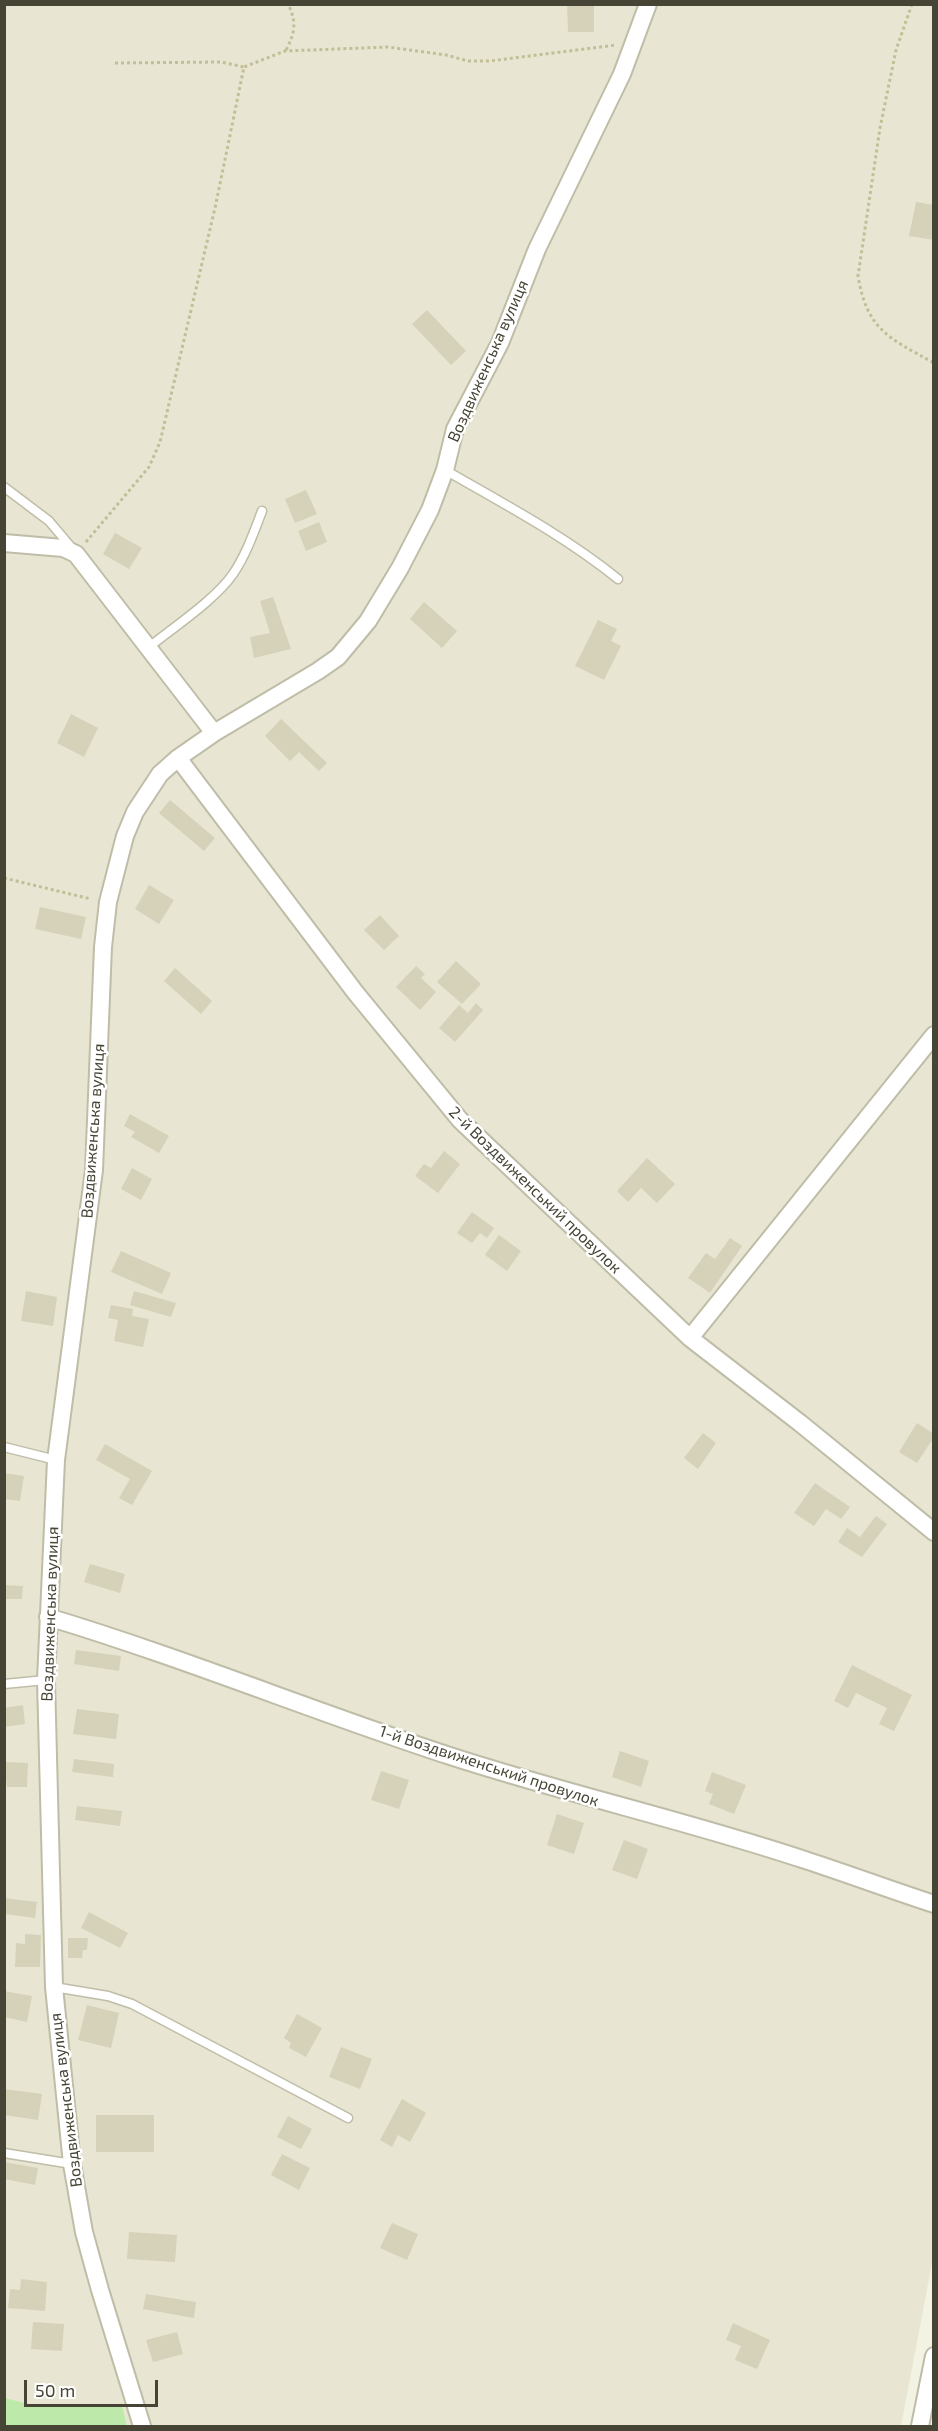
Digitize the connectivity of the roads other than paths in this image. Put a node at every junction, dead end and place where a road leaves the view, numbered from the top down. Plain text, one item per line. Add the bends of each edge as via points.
1 (648, 4) edge
2 (445, 470) junction
3 (4, 487) edge
4 (262, 511) dead end
5 (4, 543) edge
6 (76, 554) junction
7 (618, 579) dead end
8 (149, 647) junction
9 (214, 733) junction
10 (178, 758) junction
11 (933, 1035) edge
12 (690, 1338) junction
13 (4, 1447) edge
14 (56, 1460) junction
15 (933, 1532) edge
16 (48, 1617) junction
17 (46, 1680) junction
18 (4, 1684) edge
19 (933, 1904) edge
20 (54, 1987) junction
21 (348, 2118) dead end
22 (4, 2153) edge
23 (72, 2164) junction
24 (933, 2356) edge
25 (142, 2427) edge
26 (920, 2427) edge

1 - 2 street, Воздвиженська вулиця via 635,43 537,249 500,343 456,429
2 - 7 lane via 537,523
2 - 9 street, Воздвиженська вулиця via 430,510 400,568 352,643 318,671
3 - 6 lane via 49,521
4 - 8 lane via 233,575
5 - 6 street via 63,548
6 - 8 street
8 - 9 street
9 - 10 street, Воздвиженська вулиця
10 - 12 street, 2-й Воздвиженський провулок via 356,992 460,1120
10 - 14 street, Воздвиженська вулиця via 160,774 135,812 108,902 94,1170
11 - 12 street
12 - 15 street, 2-й Воздвиженський провулок
13 - 14 lane
14 - 16 street, Воздвиженська вулиця
16 - 17 street, Воздвиженська вулиця
16 - 19 street, 1-й Воздвиженський провулок via 133,1642 447,1755 805,1859
17 - 18 lane
17 - 20 street, Воздвиженська вулиця
20 - 21 lane via 132,2004
20 - 23 street, Воздвиженська вулиця
22 - 23 lane
23 - 25 street, Воздвиженська вулиця via 84,2232
24 - 26 street

